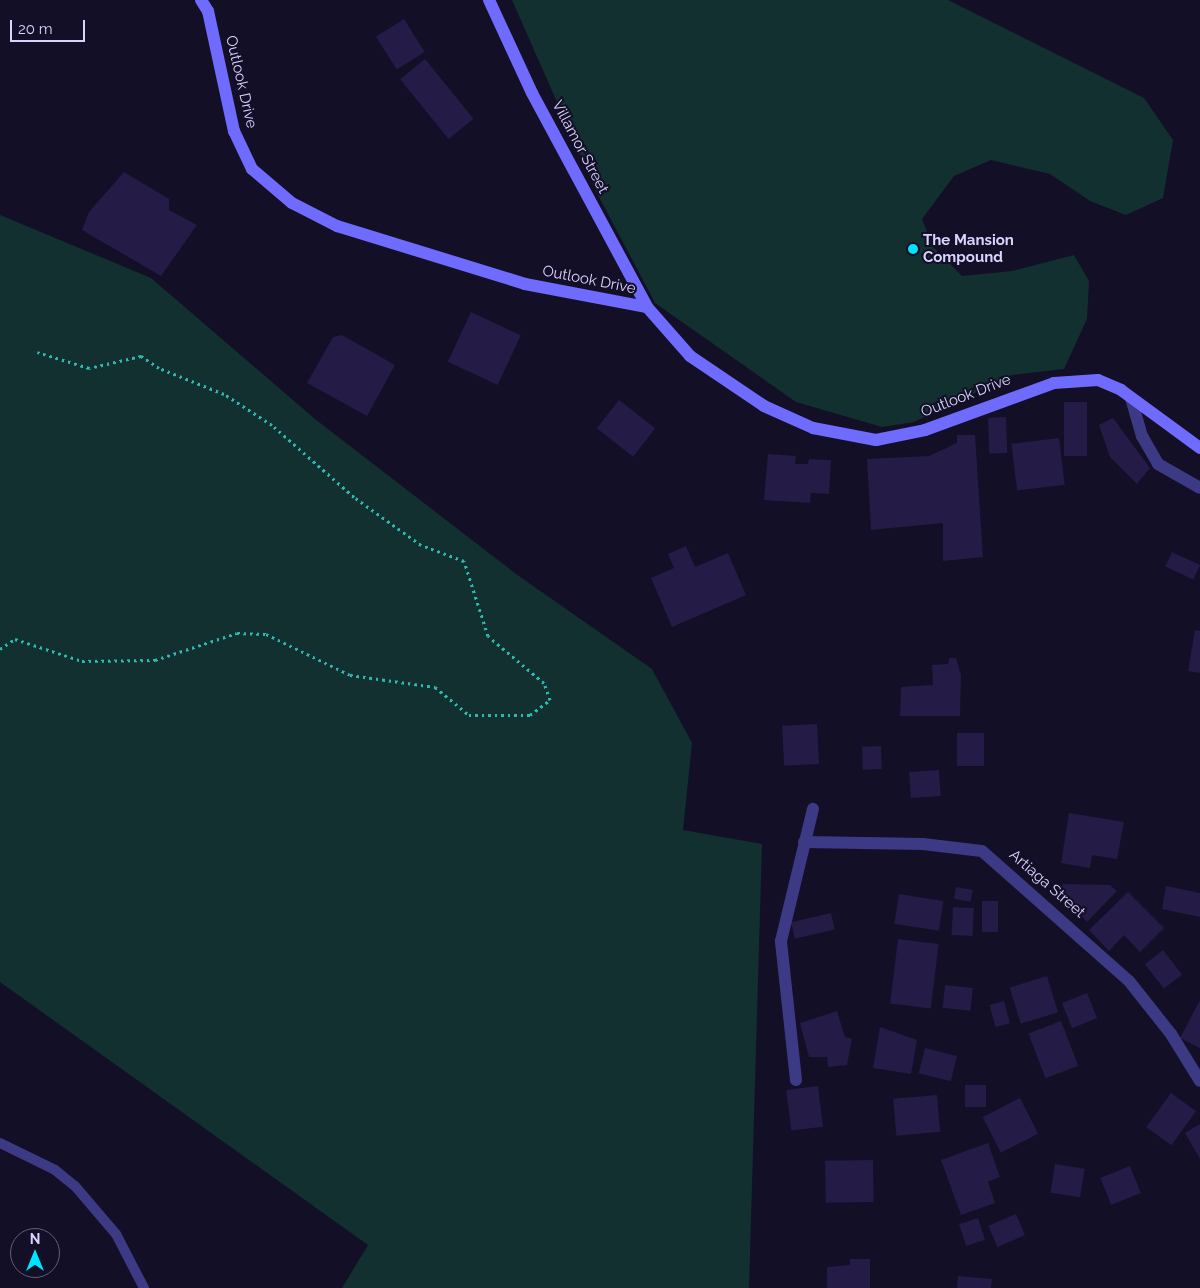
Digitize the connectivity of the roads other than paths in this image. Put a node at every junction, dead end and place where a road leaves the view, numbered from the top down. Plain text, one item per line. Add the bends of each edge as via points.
1 (201, 0) edge
2 (489, 0) edge
3 (647, 307) junction
4 (1131, 398) junction
5 (1200, 448) edge
6 (1200, 488) edge
7 (813, 808) dead end
8 (804, 842) junction
9 (796, 1080) dead end
10 (1200, 1081) edge
11 (0, 1143) edge
12 (144, 1288) edge

1 - 3 street, Outlook Drive via 208,11 234,131 252,169 292,203 337,226 526,284
2 - 3 street, Villamor Street via 532,92
3 - 4 street, Outlook Drive via 690,356 764,406 822,430 876,440 925,430 1054,383 1098,380
4 - 5 street, Outlook Drive
4 - 6 street via 1142,436 1158,464
7 - 8 street
8 - 9 street via 781,941
8 - 10 street, Artiaga Street via 923,844 982,852 1129,981 1171,1034
11 - 12 lane via 54,1170 75,1186 116,1234

